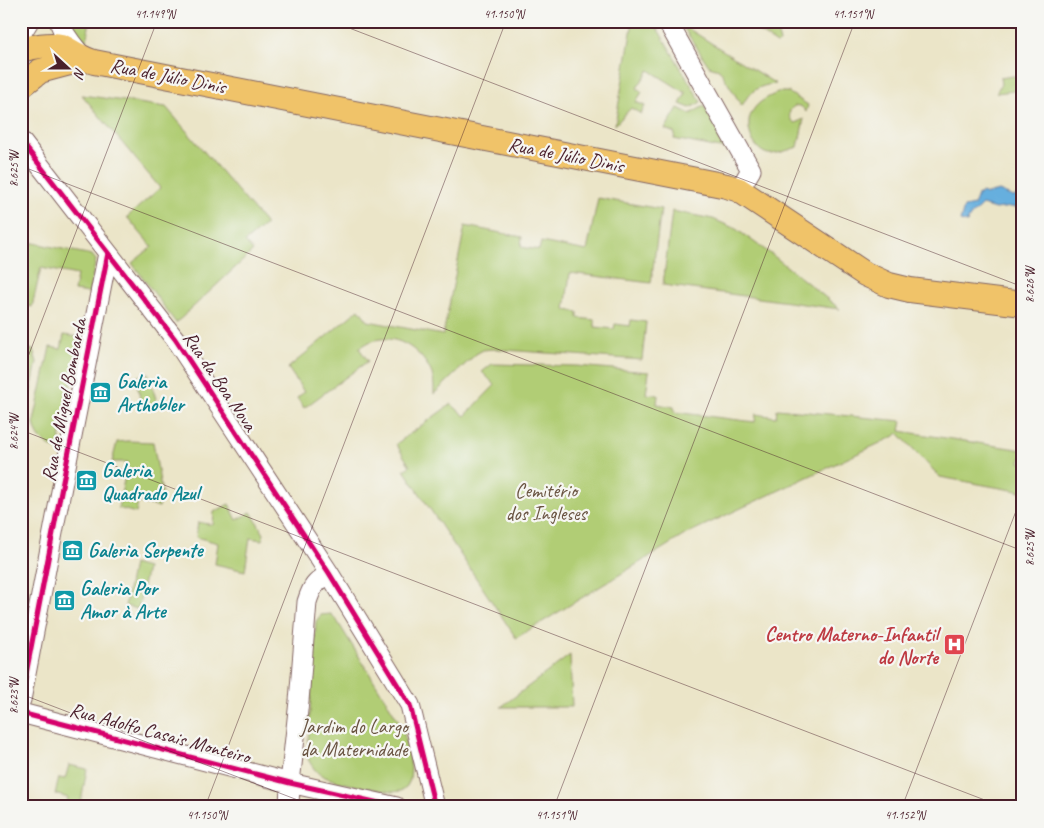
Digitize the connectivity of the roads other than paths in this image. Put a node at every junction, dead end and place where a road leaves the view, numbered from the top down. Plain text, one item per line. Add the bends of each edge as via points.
1 (29, 21) edge
2 (59, 21) edge
3 (667, 21) edge
4 (21, 34) edge
5 (21, 50) edge
6 (85, 60) junction
7 (21, 86) edge
8 (21, 141) edge
9 (739, 190) junction
10 (108, 253) junction
11 (1023, 304) edge
12 (328, 573) junction
13 (21, 700) edge
14 (21, 713) edge
15 (290, 783) junction
16 (289, 807) edge
17 (397, 807) edge
18 (435, 807) edge

1 - 4 street
2 - 6 street via 69,41
3 - 9 street via 751,170
5 - 6 main road via 59,45
6 - 7 main road via 40,71
6 - 9 main road, Rua de Júlio Dinis
8 - 10 street, Rua da Boa Nova
9 - 11 main road, Rua de Júlio Dinis via 865,274 889,285
10 - 12 street, Rua da Boa Nova via 175,339
10 - 13 street, Rua de Miguel Bombarda
12 - 15 street via 311,589 307,602
12 - 18 street, Rua da Boa Nova via 410,705
14 - 15 street, Rua Adolfo Casais Monteiro
15 - 16 street
15 - 17 street, Rua Adolfo Casais Monteiro

